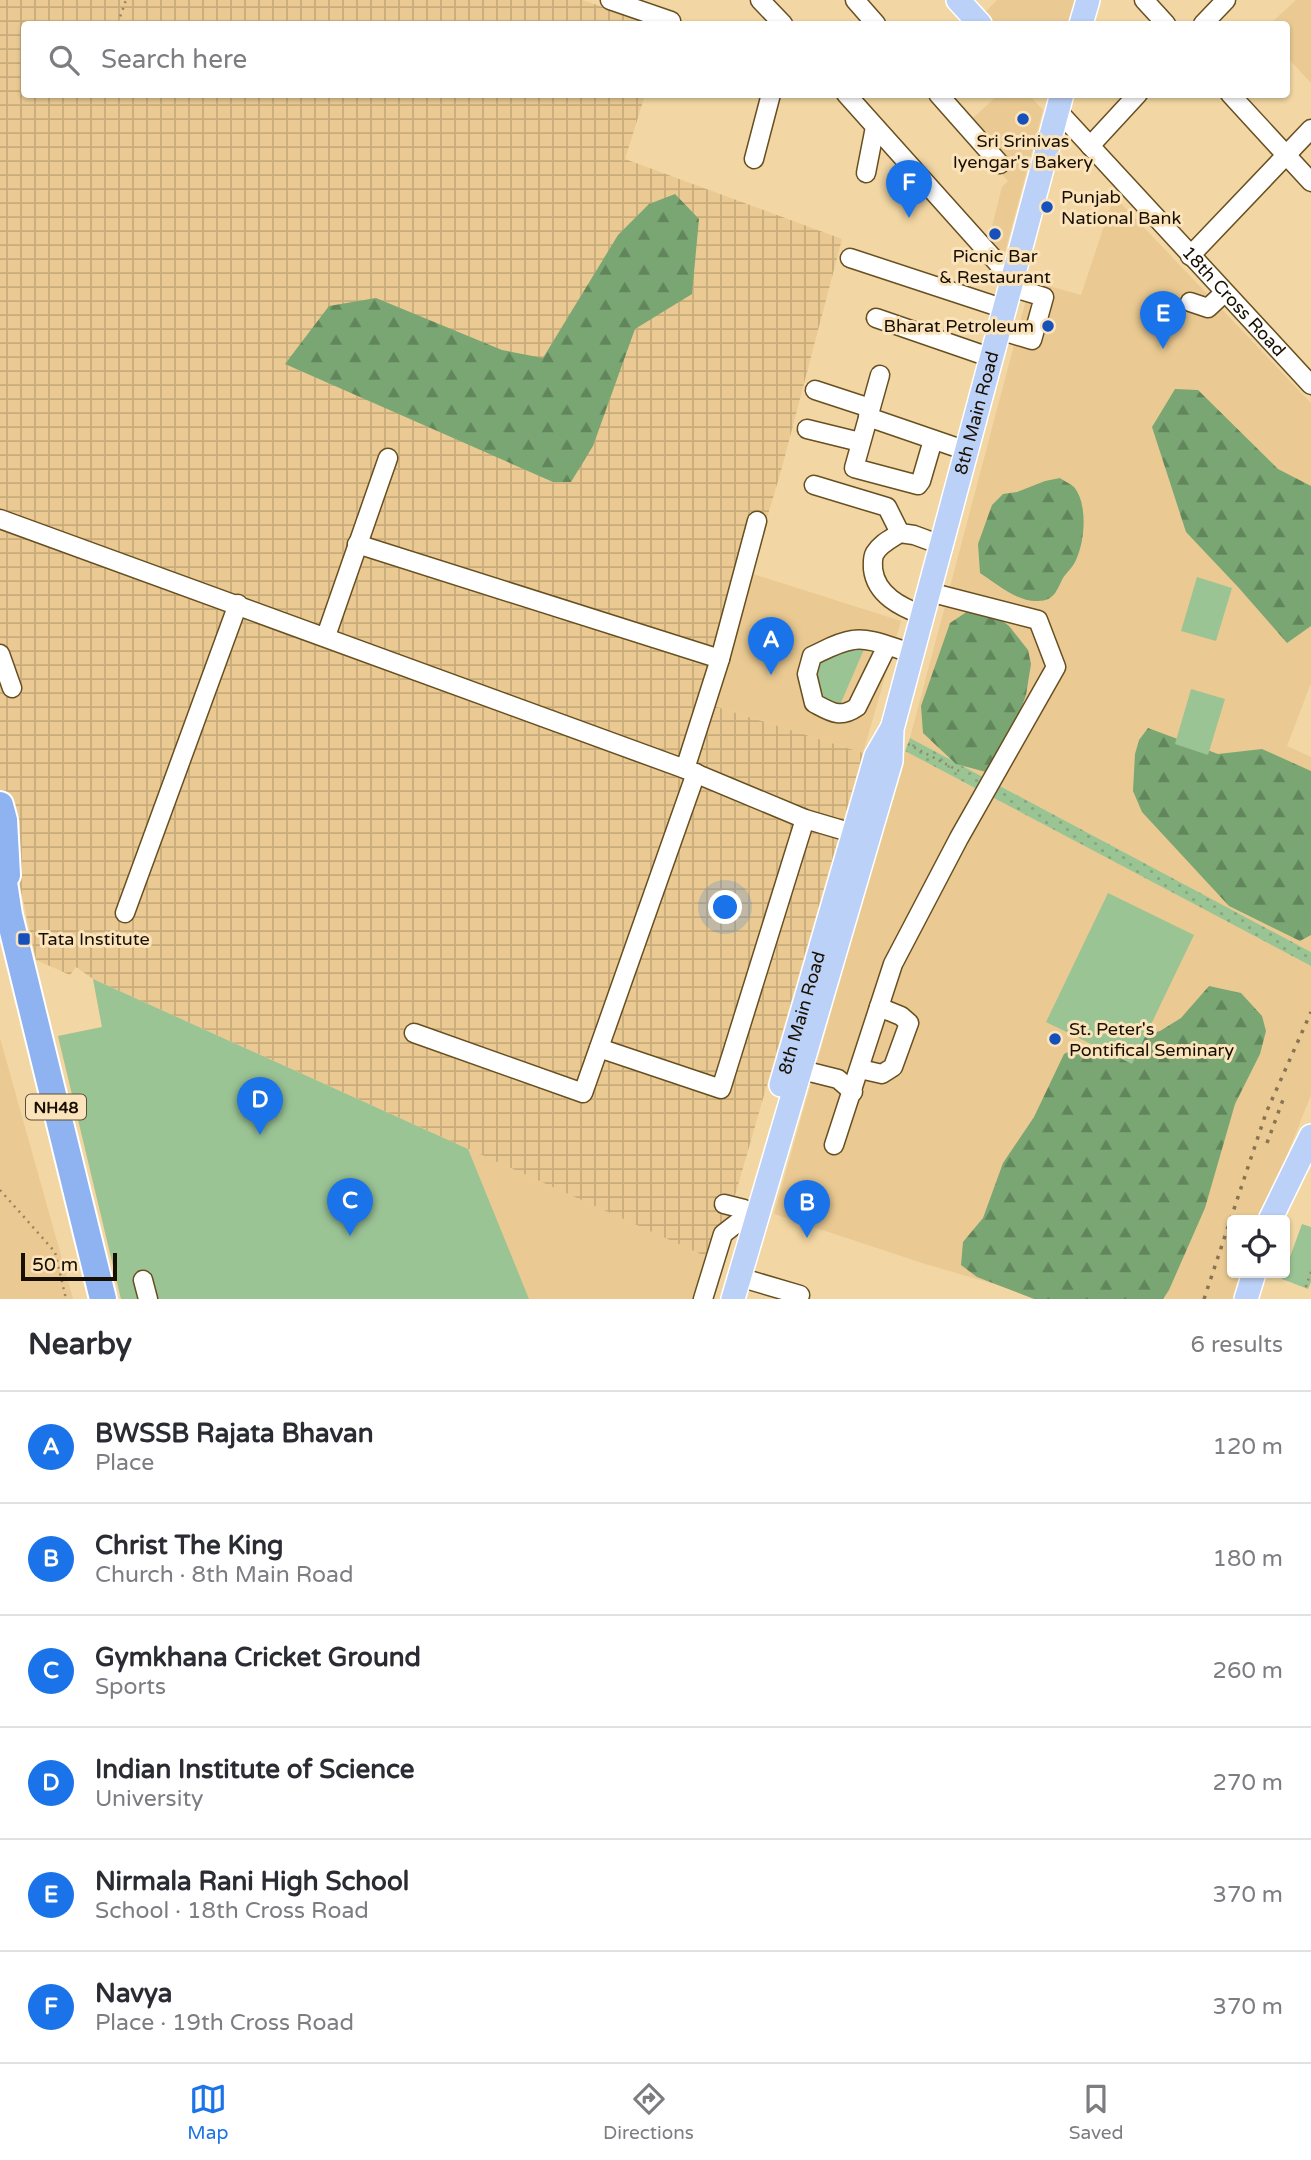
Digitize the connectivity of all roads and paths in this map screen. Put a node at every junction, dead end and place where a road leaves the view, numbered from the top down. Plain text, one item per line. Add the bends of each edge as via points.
1 (126, 0) edge
2 (610, 0) edge
3 (760, 0) edge
4 (855, 0) edge
5 (958, 0) edge
6 (1088, 0) edge
7 (1144, 0) edge
8 (1226, 0) edge
9 (119, 21) edge
10 (668, 21) edge
11 (780, 21) edge
12 (873, 21) edge
13 (977, 21) edge
14 (1082, 21) edge
15 (1163, 21) edge
16 (1206, 21) edge
17 (770, 98) edge
18 (850, 98) edge
19 (942, 98) edge
20 (1134, 98) edge
21 (1234, 98) edge
22 (1054, 100) edge
23 (875, 127) junction
24 (1311, 129) edge
25 (1090, 146) junction
26 (1286, 155) junction
27 (754, 159) dead end
28 (1000, 164) dead end
29 (866, 173) dead end
30 (1311, 182) edge
31 (1190, 256) junction
32 (850, 258) dead end
33 (1224, 293) junction
34 (1007, 300) junction
35 (1190, 302) dead end
36 (876, 318) dead end
37 (992, 358) junction
38 (880, 375) dead end
39 (1311, 385) edge
40 (815, 390) dead end
41 (869, 412) junction
42 (807, 429) dead end
43 (933, 440) junction
44 (860, 442) junction
45 (967, 451) junction
46 (388, 458) dead end
47 (814, 485) dead end
48 (0, 519) edge
49 (757, 521) dead end
50 (900, 533) junction
51 (357, 544) junction
52 (941, 545) junction
53 (929, 592) junction
54 (238, 604) junction
55 (922, 615) junction
56 (326, 636) junction
57 (887, 646) junction
58 (912, 653) junction
59 (0, 654) edge
60 (720, 659) junction
61 (12, 688) dead end
62 (898, 736) junction
63 (690, 771) junction
64 (958, 771) dead end
65 (0, 805) edge
66 (805, 819) junction
67 (861, 836) junction
68 (0, 856) edge
69 (125, 913) dead end
70 (9, 915) junction
71 (0, 950) edge
72 (879, 1007) junction
73 (414, 1033) dead end
74 (599, 1048) junction
75 (860, 1069) junction
76 (802, 1070) junction
77 (853, 1092) junction
78 (1311, 1136) edge
79 (834, 1145) dead end
80 (1311, 1159) edge
81 (0, 1190) edge
82 (736, 1211) junction
83 (1272, 1215) edge
84 (1287, 1215) edge
85 (1311, 1272) edge
86 (1252, 1278) edge
87 (1268, 1278) edge
88 (143, 1280) dead end
89 (736, 1288) edge
90 (1311, 1288) edge
91 (769, 1293) edge
92 (800, 1295) dead end
93 (66, 1299) edge
94 (88, 1299) edge
95 (103, 1299) edge
96 (148, 1299) edge
97 (703, 1299) edge
98 (718, 1299) edge
99 (1246, 1299) edge
100 (1262, 1299) edge

1 - 9 path
2 - 10 street
3 - 11 street
4 - 12 street
5 - 13 main road
6 - 14 main road
7 - 15 street
8 - 16 street
17 - 27 street
18 - 23 street
19 - 28 street
20 - 25 street
21 - 26 street
22 - 25 street, 18th Cross Road
22 - 34 main road, 8th Main Road
23 - 29 street
23 - 34 street via 1002,268
24 - 26 street
25 - 31 street, 18th Cross Road
26 - 30 street
26 - 31 street
31 - 33 street, 18th Cross Road
32 - 34 street
33 - 35 street via 1208,308
33 - 39 street, 18th Cross Road
34 - 37 main road, 8th Main Road
36 - 37 street
37 - 45 main road, 8th Main Road
38 - 41 street
40 - 41 street
41 - 43 street
41 - 44 street
42 - 44 street
43 - 44 street via 921,481 915,485 854,468
43 - 45 street
45 - 52 main road, 8th Main Road
46 - 51 street
47 - 50 street via 887,507
48 - 54 street
49 - 60 street
50 - 52 street
50 - 55 street via 873,556 873,572 882,591 904,609
51 - 56 street
51 - 60 street
52 - 53 main road, 8th Main Road
53 - 55 main road, 8th Main Road
53 - 72 street via 1038,620 1056,667 893,964
54 - 56 street
54 - 69 street
55 - 58 main road, 8th Main Road
56 - 63 street
57 - 57 street via 856,639 812,656 807,674 814,703 838,715 857,707
57 - 58 street
58 - 62 main road, 8th Main Road
59 - 61 street
60 - 63 street
62 - 64 path
62 - 67 main road, 8th Main Road via 876,756
63 - 66 street
63 - 74 street
65 - 70 highway, NH48
66 - 67 street
66 - 74 street via 721,1089
67 - 76 main road, 8th Main Road
67 - 82 main road, 8th Main Road
68 - 70 highway
70 - 95 highway, NH48
71 - 94 highway, NH48
72 - 75 street
72 - 75 street via 909,1023 893,1067 882,1074
73 - 74 street via 583,1093
75 - 77 street
76 - 77 street via 838,1079
76 - 89 main road, 8th Main Road
77 - 79 street
78 - 83 main road
80 - 84 main road
81 - 93 path via 55,1252
82 - 97 street via 723,1234
82 - 98 main road, 8th Main Road
85 - 90 path via 1306,1286
86 - 99 main road
87 - 100 main road
88 - 96 street
89 - 91 street
91 - 92 street

